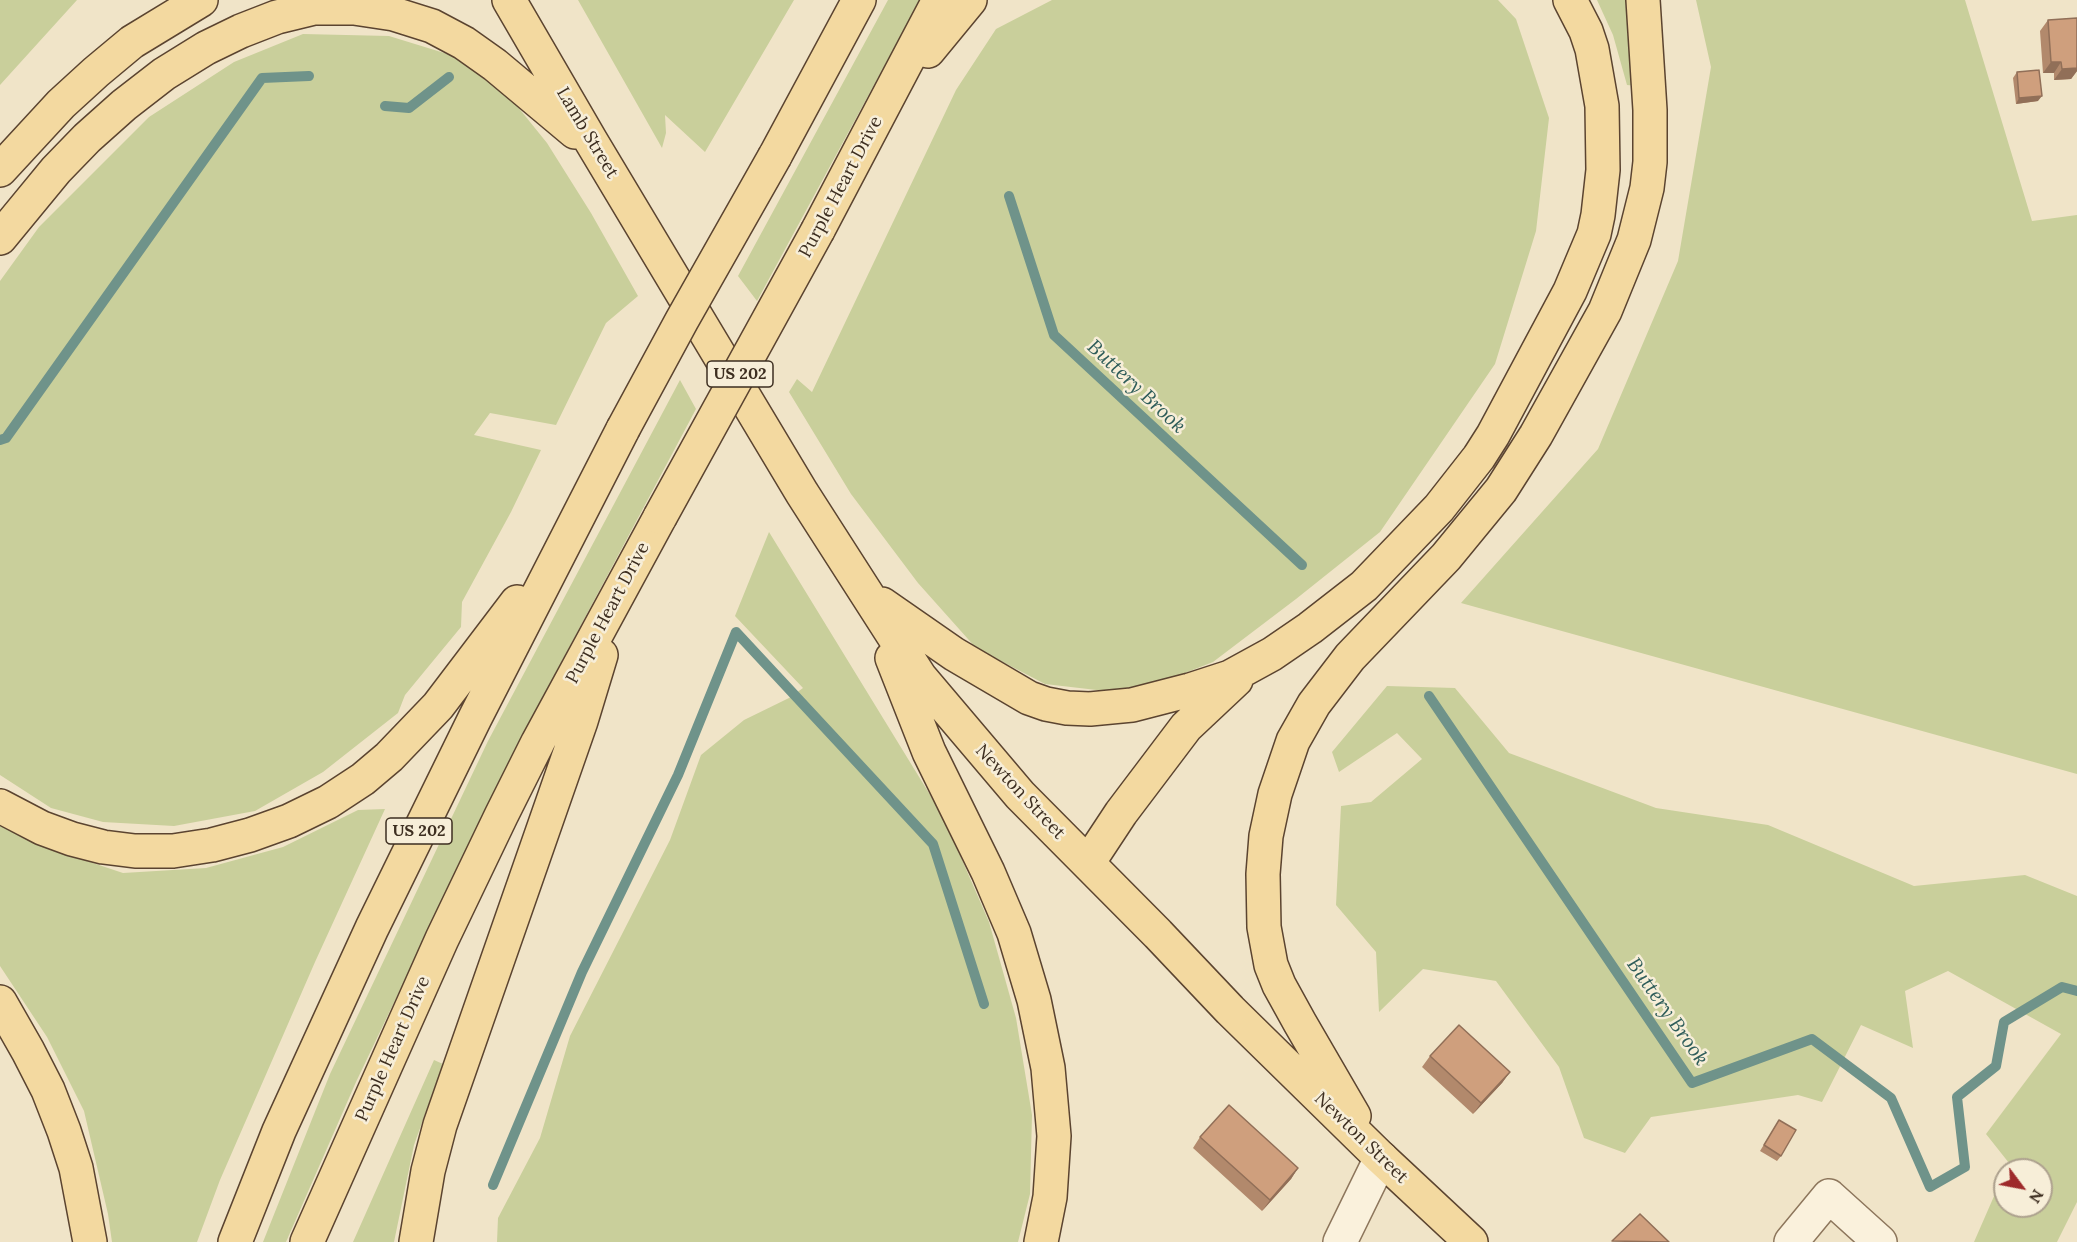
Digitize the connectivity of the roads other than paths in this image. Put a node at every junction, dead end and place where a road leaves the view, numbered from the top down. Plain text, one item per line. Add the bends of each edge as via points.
1 (201, 0) edge
2 (509, 0) edge
3 (859, 0) edge
4 (939, 0) edge
5 (970, 0) edge
6 (1570, 0) edge
7 (1642, 0) edge
8 (884, 106) junction
9 (597, 151) junction
10 (0, 170) edge
11 (0, 238) edge
12 (666, 265) joint
13 (565, 542) junction
14 (622, 587) junction
15 (866, 592) junction
16 (1251, 666) junction
17 (0, 806) edge
18 (1088, 863) junction
19 (0, 1002) edge
20 (1381, 1158) junction
21 (90, 1242) edge
22 (235, 1242) edge
23 (307, 1242) edge
24 (416, 1242) edge
25 (1041, 1242) edge
26 (1340, 1242) edge
27 (1471, 1242) edge
28 (1791, 1242) edge
29 (1880, 1242) edge

1 - 10 main road via 132,42 96,72
2 - 9 main road, Lamb Street
3 - 13 main road, US 202, bridge via 676,330
4 - 8 main road, Purple Heart Drive / US 202
5 - 8 main road
6 - 16 main road via 1592,49 1603,126 1598,215 1577,276 1493,435 1439,508 1346,601
7 - 20 main road via 1650,162 1634,240 1616,288 1536,435 1501,490 1446,557 1350,657 1303,722 1280,776 1270,815 1262,891 1271,965 1340,1094
8 - 14 main road, Purple Heart Drive / US 202, bridge
9 - 11 main road via 495,65 432,26 394,14 314,8 241,31 164,74 79,146
9 - 12 main road, Lamb Street
12 - 15 main road, Newton Street
13 - 17 main road via 438,706 389,757 328,802 289,821 212,845 135,851 72,839
13 - 22 main road, US 202 via 372,928 279,1131
14 - 23 main road, Purple Heart Drive / US 202 via 491,837
14 - 24 main road via 577,732 440,1125
15 - 16 main road via 954,654 1046,704 1090,709 1132,705 1210,684
15 - 18 main road, Newton Street via 927,686 1020,795
15 - 25 main road via 929,752 1014,933 1034,1000 1048,1068 1054,1136 1050,1197
16 - 18 main road via 1186,727
18 - 20 main road, Newton Street
19 - 21 main road via 48,1090 64,1131
20 - 26 street
20 - 27 main road, Newton Street
28 - 29 street via 1829,1196

